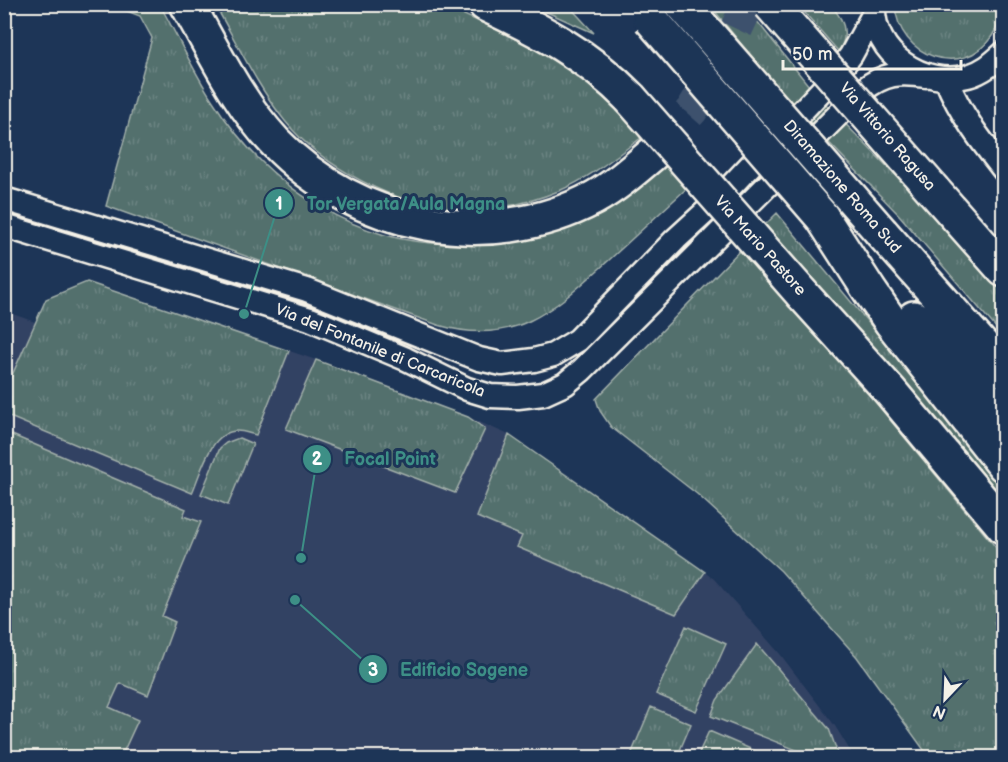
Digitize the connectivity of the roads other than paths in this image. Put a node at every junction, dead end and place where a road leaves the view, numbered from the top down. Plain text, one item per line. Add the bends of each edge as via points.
1 (187, 4) edge
2 (484, 4) edge
3 (682, 4) edge
4 (770, 4) edge
5 (874, 9) edge
6 (645, 11) edge
7 (1004, 53) edge
8 (936, 77) junction
9 (656, 151) tunnel mouth
10 (1004, 170) edge
11 (4, 199) edge
12 (822, 217) junction
13 (4, 226) edge
14 (1004, 270) edge
15 (1004, 370) edge
16 (1004, 417) edge
17 (1004, 465) edge
18 (1004, 527) edge

1 - 9 highway via 241,98 276,143 330,187 389,215 448,226 500,225 537,218 594,198
2 - 18 highway, Via Mario Pastore, bridge via 553,38 604,73 630,98 890,391
3 - 15 highway, Diramazione Roma Sud, bridge
4 - 14 highway, Via Vittorio Ragusa, bridge
5 - 8 street via 879,33 890,52 907,67
5 - 11 street, Via del Fontanile di Carcaricola via 836,75 711,207 578,340 553,355 534,360 502,364 479,359 297,286
6 - 12 highway, Diramazione Roma Sud, bridge
7 - 8 street, Via del Fontanile di Carcaricola via 969,76
8 - 10 street
8 - 13 street, Via del Fontanile di Carcaricola via 900,73 885,76 863,90 582,370 565,384 531,396 499,398 477,393 310,319
12 - 16 highway
12 - 17 highway via 891,322

